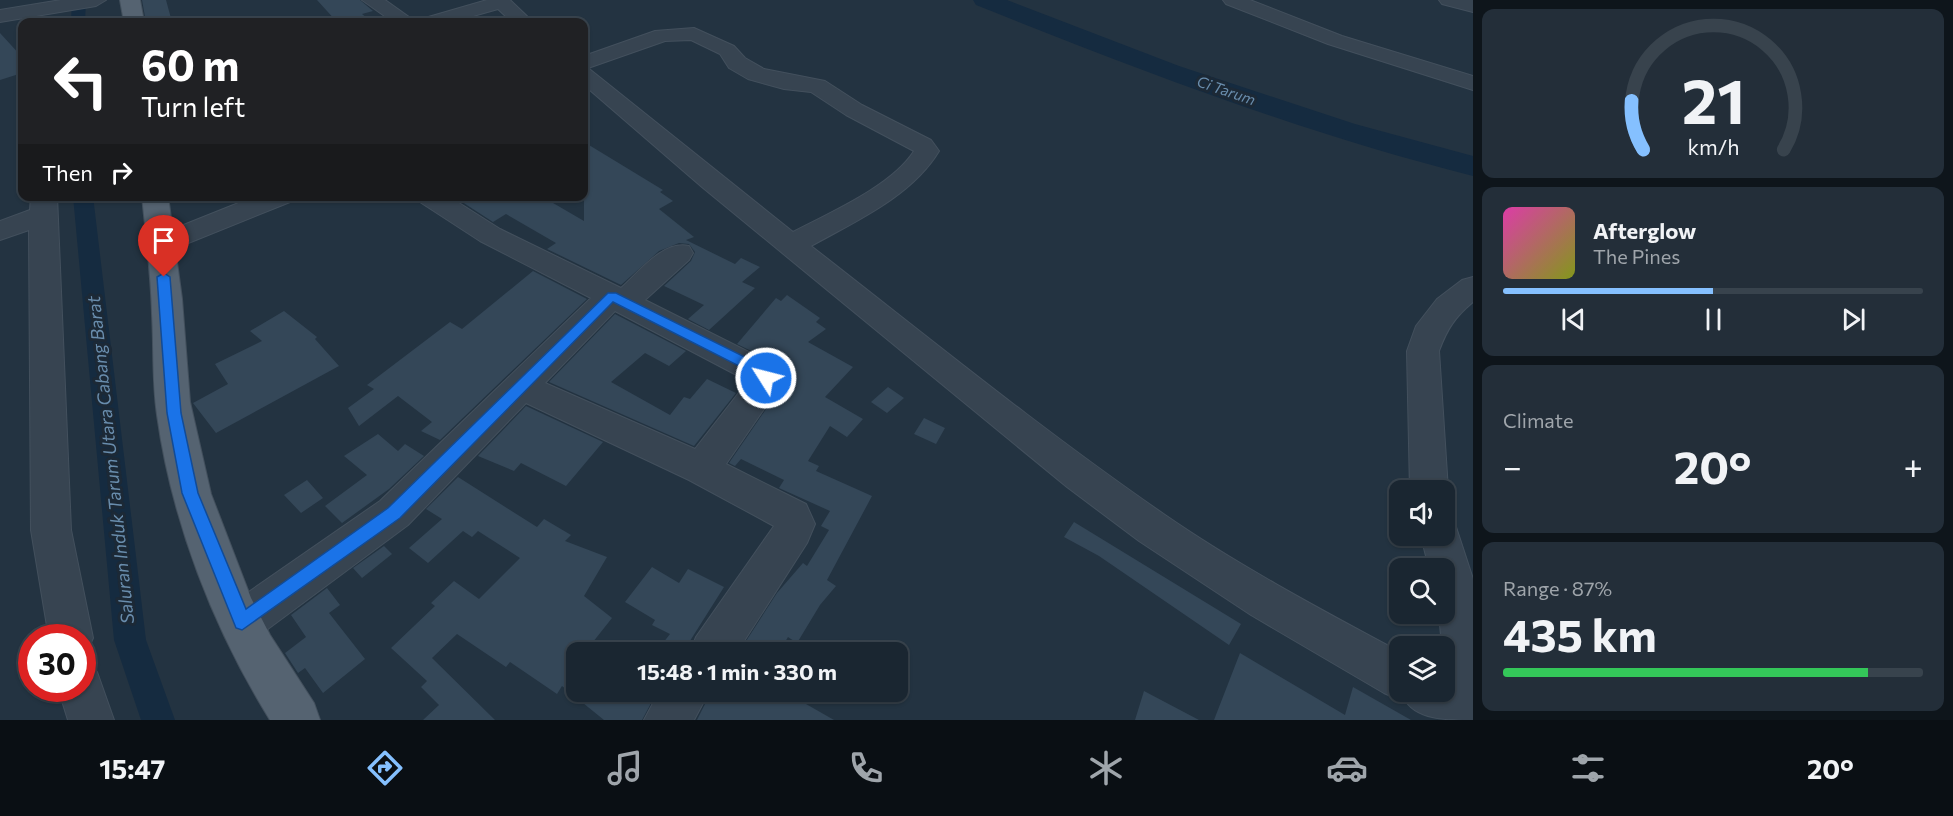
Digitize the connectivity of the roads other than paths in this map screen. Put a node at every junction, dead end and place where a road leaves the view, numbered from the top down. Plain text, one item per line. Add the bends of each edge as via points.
1 (96, 0) edge
2 (130, 0) edge
3 (372, 0) edge
4 (1233, 0) edge
5 (1449, 0) edge
6 (500, 1) edge
7 (1473, 6) edge
8 (61, 8) edge
9 (2, 10) edge
10 (133, 18) edge
11 (400, 18) edge
12 (445, 18) edge
13 (519, 18) edge
14 (588, 62) edge
15 (588, 77) edge
16 (1473, 83) edge
17 (156, 201) edge
18 (268, 201) edge
19 (437, 201) edge
20 (44, 206) edge
21 (0, 231) edge
22 (161, 244) junction
23 (792, 245) junction
24 (679, 253) dead end
25 (1473, 287) edge
26 (618, 299) junction
27 (522, 387) junction
28 (702, 469) junction
29 (1429, 480) edge
30 (1444, 546) edge
31 (242, 622) junction
32 (68, 624) edge
33 (719, 642) edge
34 (1389, 672) edge
35 (85, 702) edge
36 (679, 702) edge
37 (1441, 702) edge
38 (91, 720) edge
39 (297, 720) edge
40 (667, 720) edge

1 - 8 street
2 - 10 main road
3 - 11 street
4 - 16 street via 1335,40
5 - 7 street
6 - 12 street
6 - 13 street
8 - 9 street
14 - 23 street via 662,35 694,34 727,50 737,63 756,74 826,90 927,151 920,164 873,198
15 - 23 street
17 - 22 main road
18 - 22 street
19 - 26 street via 490,235
20 - 21 street
20 - 32 street via 51,530
22 - 31 main road via 174,413 190,493
23 - 34 street via 984,402 1153,529 1266,601
24 - 26 street
25 - 29 street via 1448,306 1432,326 1423,351
26 - 27 street
26 - 28 street via 765,375 765,383
27 - 28 street
27 - 31 street via 394,513
28 - 33 street via 792,516 795,524
30 - 37 street via 1460,609 1472,720
31 - 39 main road via 267,676
35 - 38 street
36 - 40 street

